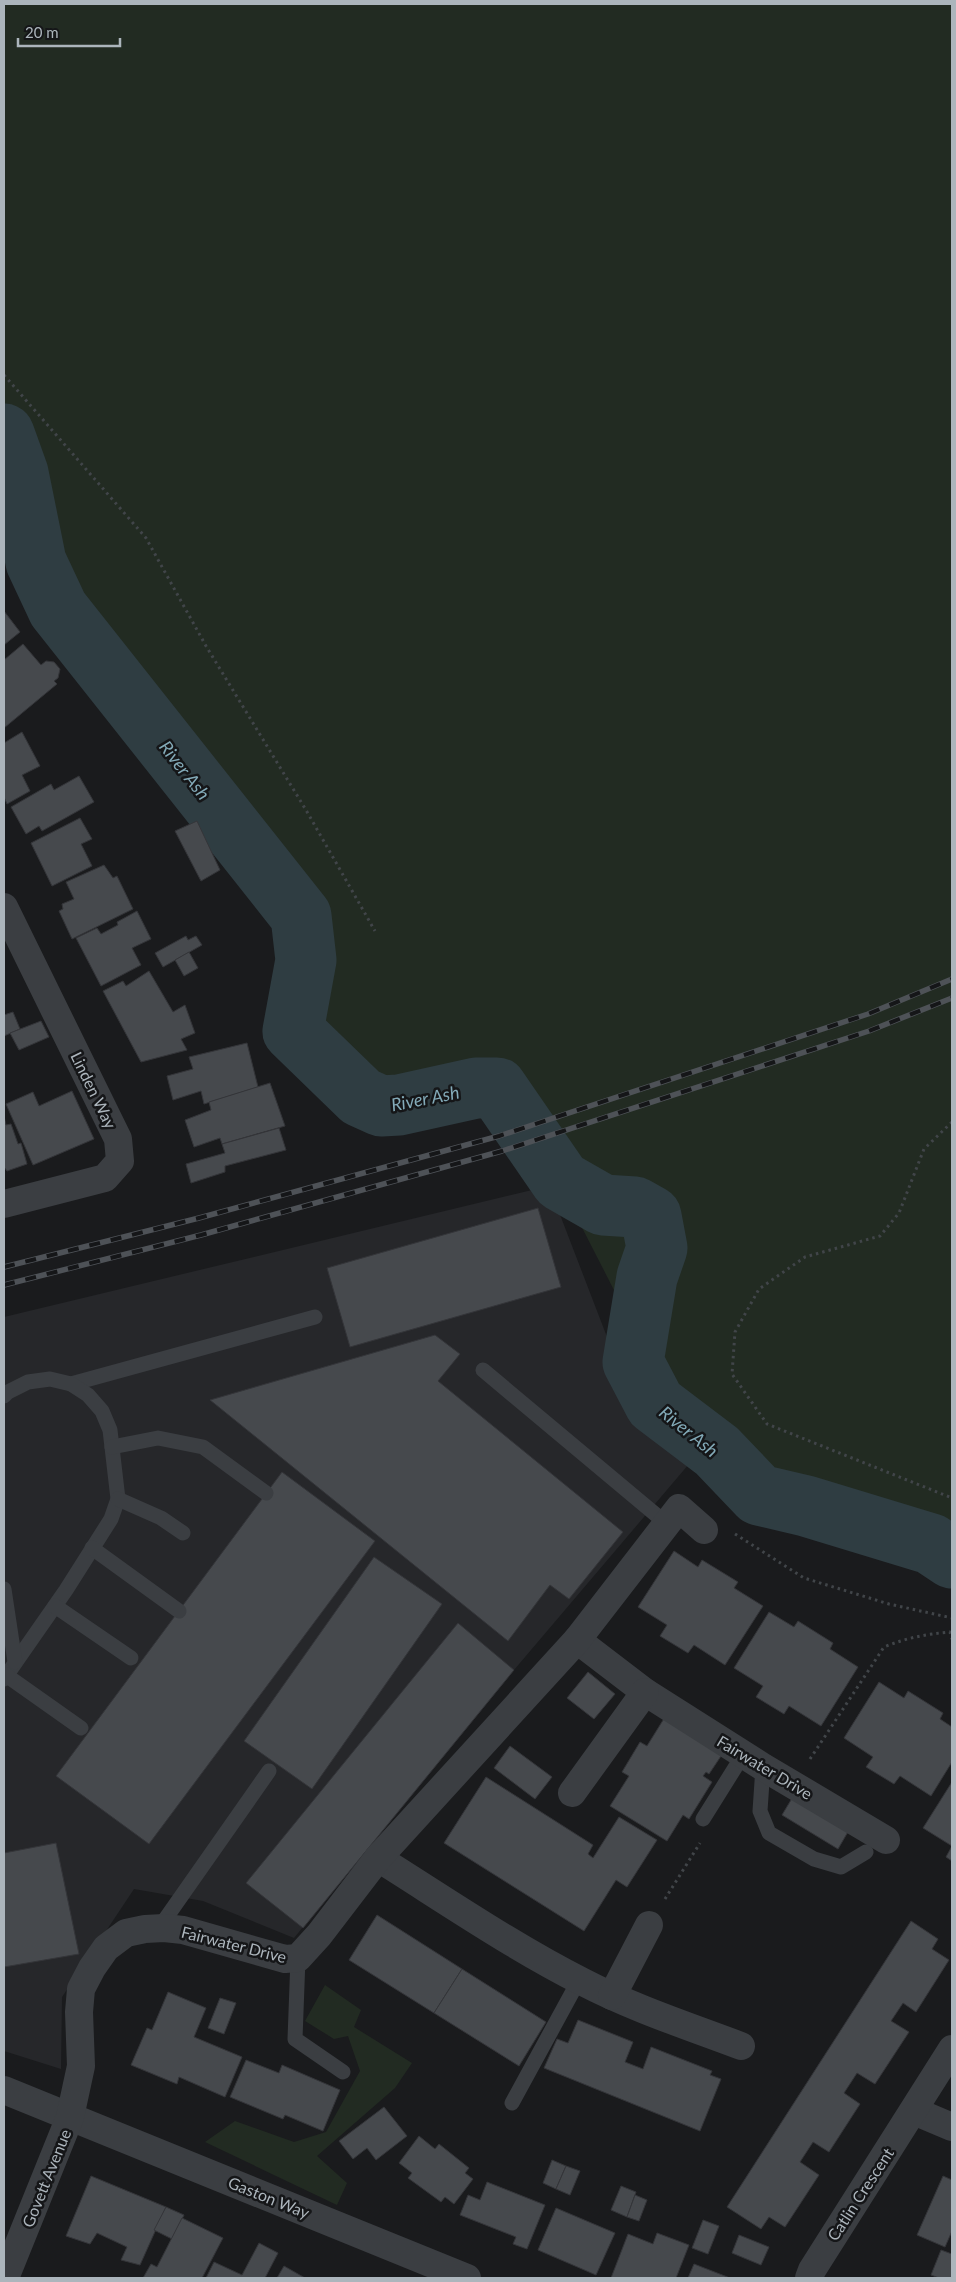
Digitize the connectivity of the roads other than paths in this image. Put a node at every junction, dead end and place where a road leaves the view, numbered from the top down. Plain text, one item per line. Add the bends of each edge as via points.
1 (4, 907) edge
2 (4, 1204) edge
3 (315, 1317) dead end
4 (483, 1370) dead end
5 (71, 1384) junction
6 (4, 1396) edge
7 (112, 1447) junction
8 (266, 1493) dead end
9 (118, 1499) junction
10 (667, 1524) junction
11 (704, 1530) road end
12 (183, 1533) dead end
13 (92, 1548) junction
14 (4, 1589) edge
15 (55, 1606) junction
16 (179, 1611) dead end
17 (577, 1640) junction
18 (131, 1658) dead end
19 (16, 1662) junction
20 (5, 1677) edge
21 (645, 1692) junction
22 (81, 1728) dead end
23 (753, 1761) junction
24 (269, 1771) dead end
25 (572, 1793) dead end
26 (703, 1819) road end
27 (876, 1846) joint
28 (378, 1858) junction
29 (649, 1925) road end
30 (159, 1928) junction
31 (298, 1958) junction
32 (579, 1980) junction
33 (612, 1996) junction
34 (741, 2046) dead end
35 (952, 2049) edge
36 (343, 2072) dead end
37 (4, 2090) edge
38 (512, 2103) dead end
39 (914, 2110) junction
40 (70, 2117) junction
41 (952, 2127) edge
42 (5, 2278) edge
43 (467, 2278) edge
44 (808, 2278) edge

1 - 2 street, Linden Way via 118,1139 120,1161 104,1178
3 - 5 lane
4 - 10 lane
5 - 6 lane via 50,1380 28,1382
5 - 7 lane via 88,1395 102,1411 110,1430
7 - 8 lane via 158,1438 202,1447
7 - 9 lane
9 - 12 lane via 161,1518
9 - 13 lane via 111,1519
10 - 11 street, Fairwater Drive via 679,1508
10 - 17 street, Fairwater Drive
13 - 15 lane
13 - 16 lane
14 - 19 lane
15 - 18 lane
15 - 19 lane
17 - 21 street, Fairwater Drive
17 - 28 street, Fairwater Drive
19 - 20 lane
20 - 22 lane
21 - 23 street, Fairwater Drive
21 - 25 street
23 - 26 lane
23 - 27 street, Fairwater Drive via 793,1784
23 - 27 lane via 760,1811 769,1833 814,1859 841,1867
24 - 30 lane
28 - 31 street, Fairwater Drive via 319,1936
28 - 32 street
29 - 33 street
30 - 31 street, Fairwater Drive via 183,1930 285,1959
30 - 40 street, Fairwater Drive via 126,1933 106,1948 85,1982 79,2012 81,2066
31 - 36 lane via 295,2039
32 - 33 street
32 - 38 lane
33 - 34 street
35 - 39 street, Catlin Crescent
37 - 40 street, Govett Avenue
39 - 41 street
39 - 44 street, Catlin Crescent
40 - 42 street, Govett Avenue
40 - 43 street, Gaston Way

